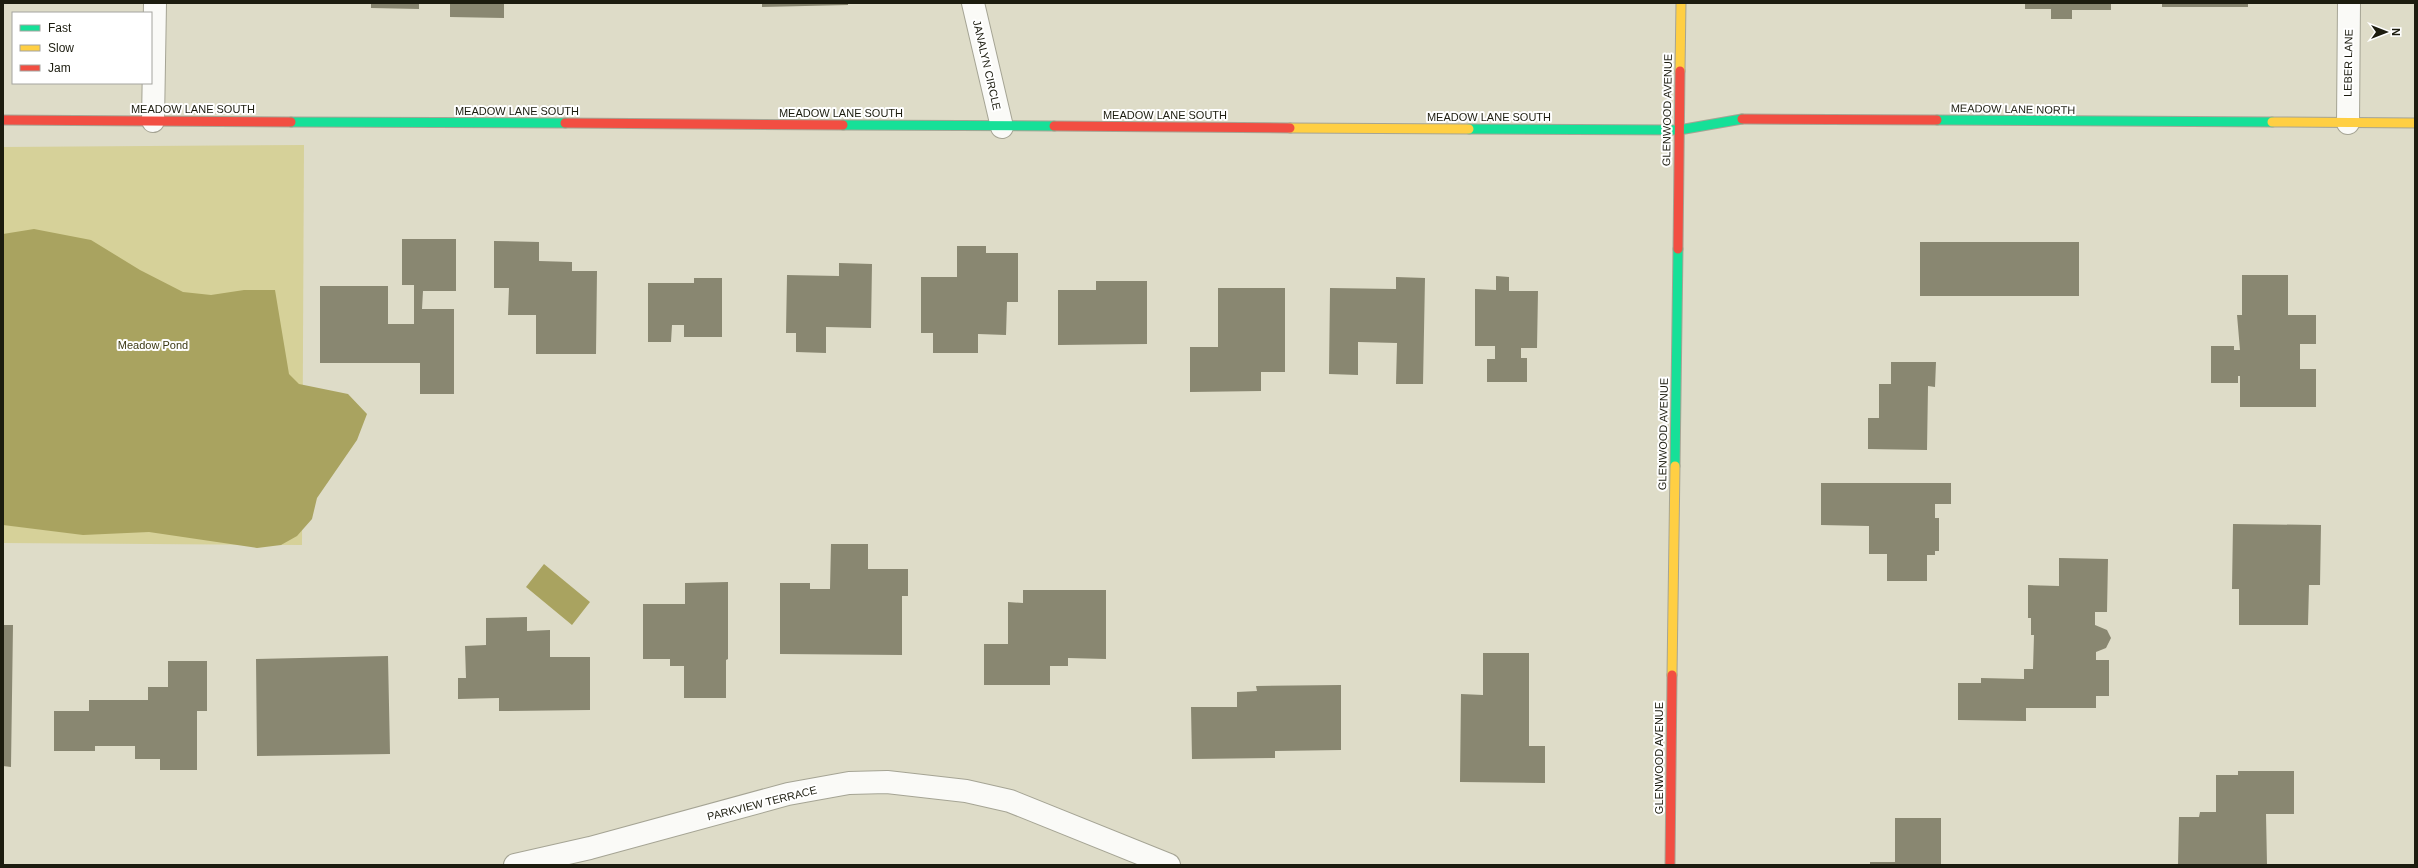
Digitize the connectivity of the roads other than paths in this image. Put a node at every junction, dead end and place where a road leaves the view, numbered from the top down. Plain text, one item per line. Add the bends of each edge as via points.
1 (155, 3) edge
2 (973, 3) edge
3 (1681, 3) edge
4 (2349, 3) edge
5 (3, 120) edge
6 (154, 121) junction
7 (2348, 123) junction
8 (2415, 123) edge
9 (1002, 127) junction
10 (1679, 130) junction
11 (515, 865) edge
12 (1169, 865) edge
13 (1670, 865) edge

1 - 6 street
2 - 9 street, JANALYN CIRCLE
3 - 10 street, GLENWOOD AVENUE
4 - 7 street, LEBER LANE
5 - 6 street, MEADOW LANE SOUTH
6 - 9 street, MEADOW LANE SOUTH
7 - 8 street, MEADOW LANE NORTH
7 - 10 street, MEADOW LANE NORTH via 1737,119
9 - 10 street, MEADOW LANE SOUTH
10 - 13 street, GLENWOOD AVENUE
11 - 12 street, PARKVIEW TERRACE via 590,848 788,794 849,783 887,782 951,788 1010,801

